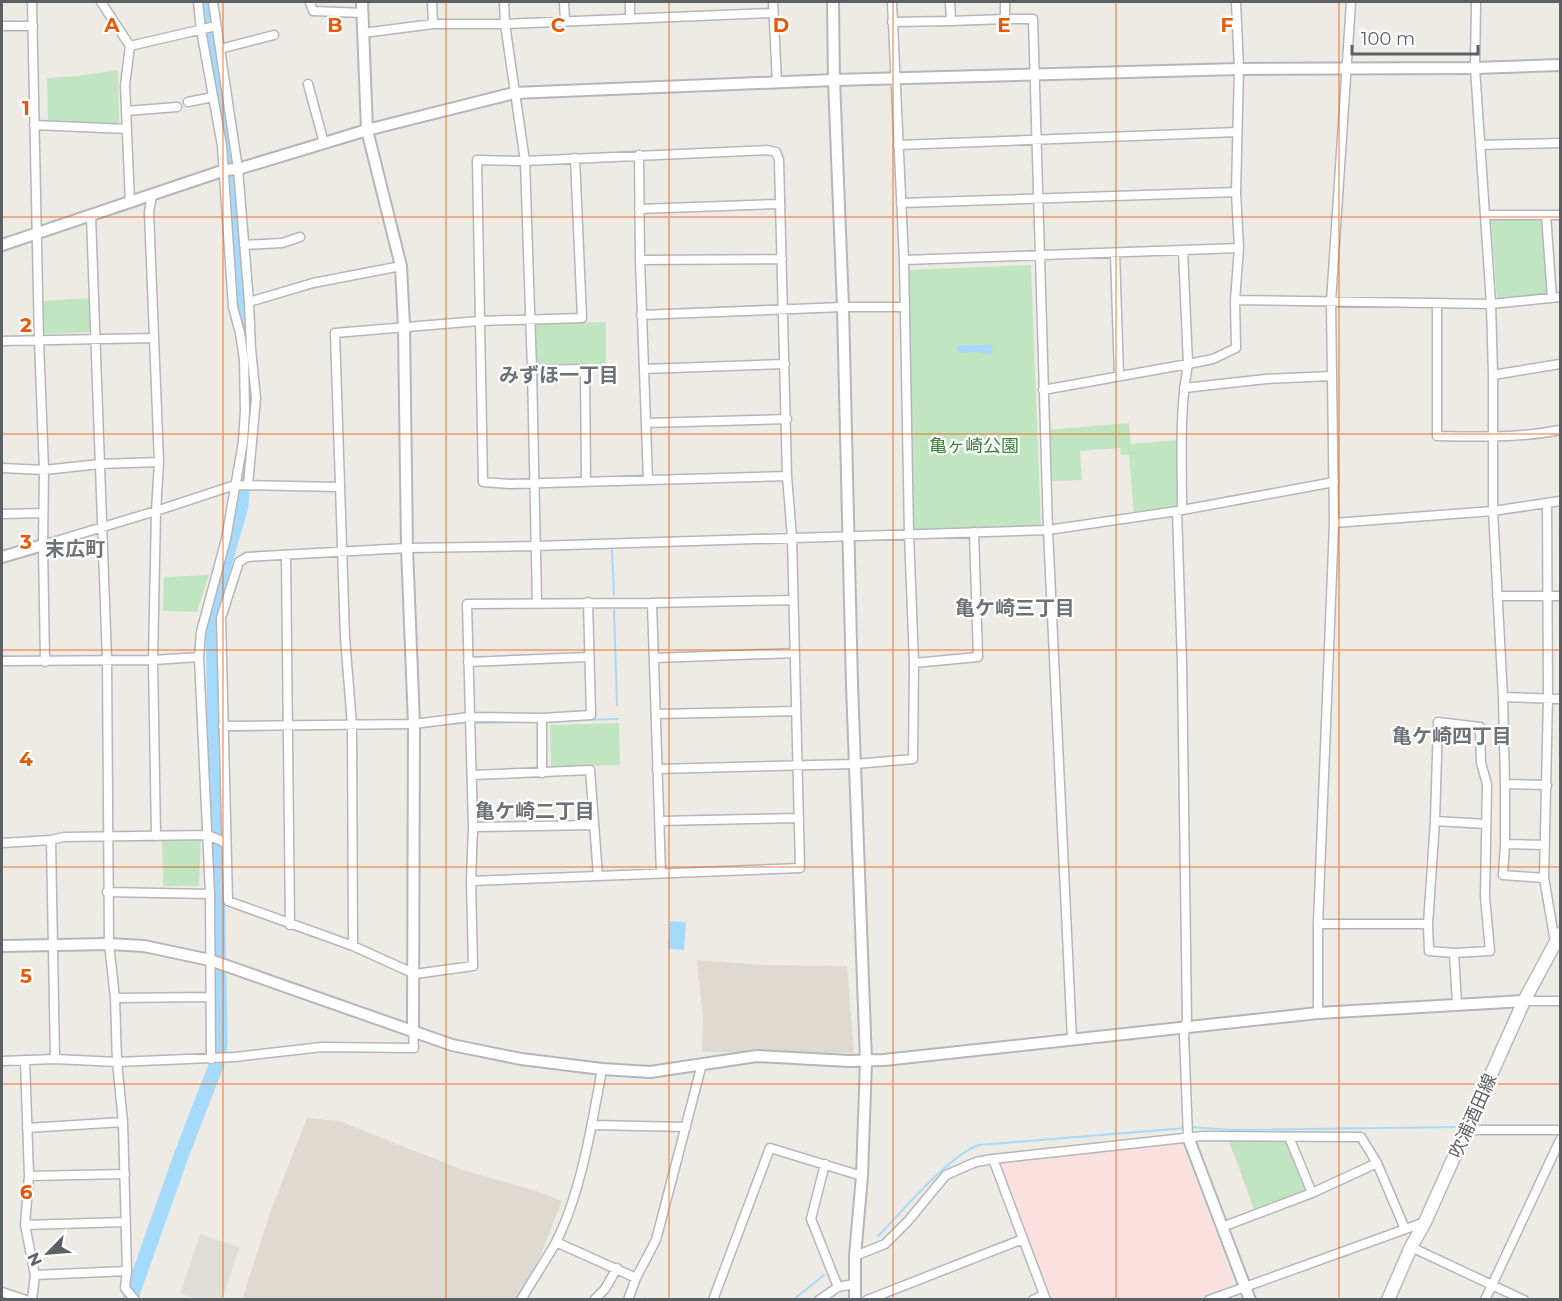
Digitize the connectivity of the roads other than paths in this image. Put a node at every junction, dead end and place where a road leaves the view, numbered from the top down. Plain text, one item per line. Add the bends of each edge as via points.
1 (32, 2) edge
2 (101, 2) edge
3 (198, 2) edge
4 (213, 2) edge
5 (310, 2) edge
6 (432, 2) edge
7 (504, 2) edge
8 (564, 2) edge
9 (630, 2) edge
10 (773, 2) edge
11 (833, 2) edge
12 (892, 2) edge
13 (950, 2) edge
14 (1005, 2) edge
15 (1236, 2) edge
16 (1351, 2) edge
17 (1476, 2) edge
18 (362, 7) edge
19 (773, 13) junction
20 (630, 19) junction
21 (1005, 19) junction
22 (951, 21) junction
23 (565, 22) junction
24 (892, 22) junction
25 (433, 24) junction
26 (505, 24) junction
27 (2, 26) edge
28 (33, 26) junction
29 (216, 26) junction
30 (201, 30) junction
31 (363, 33) junction
32 (274, 35) dead end
33 (130, 46) junction
34 (220, 49) junction
35 (1560, 65) edge
36 (1347, 68) junction
37 (1475, 68) junction
38 (1239, 69) junction
39 (1034, 75) junction
40 (895, 79) junction
41 (834, 80) junction
42 (777, 82) junction
43 (308, 84) dead end
44 (514, 93) junction
45 (213, 97) junction
46 (189, 102) dead end
47 (177, 107) dead end
48 (126, 111) junction
49 (34, 126) junction
50 (127, 129) junction
51 (367, 130) junction
52 (1238, 132) junction
53 (1036, 140) junction
54 (324, 142) junction
55 (1560, 143) edge
56 (898, 145) junction
57 (1480, 145) junction
58 (639, 155) junction
59 (574, 158) junction
60 (525, 161) junction
61 (238, 169) junction
62 (225, 170) junction
63 (1236, 192) junction
64 (152, 195) junction
65 (1037, 199) junction
66 (130, 203) junction
67 (901, 203) junction
68 (779, 204) junction
69 (639, 209) junction
70 (1485, 215) junction
71 (1546, 215) junction
72 (1560, 215) edge
73 (91, 216) junction
74 (37, 234) junction
75 (300, 237) dead end
76 (2, 245) edge
77 (244, 245) junction
78 (1239, 248) junction
79 (1183, 251) junction
80 (1115, 253) junction
81 (1039, 256) junction
82 (782, 259) junction
83 (640, 260) junction
84 (904, 260) junction
85 (401, 266) junction
86 (1556, 298) edge
87 (1235, 300) junction
88 (249, 302) junction
89 (1331, 302) junction
90 (1437, 303) junction
91 (1491, 303) junction
92 (905, 307) junction
93 (843, 308) junction
94 (783, 310) junction
95 (641, 315) junction
96 (531, 320) junction
97 (479, 321) junction
98 (404, 327) junction
99 (154, 338) junction
100 (97, 340) junction
101 (2, 341) edge
102 (39, 341) junction
103 (785, 364) junction
104 (1188, 364) junction
105 (1560, 364) edge
106 (644, 369) junction
107 (532, 370) junction
108 (1493, 375) junction
109 (1119, 376) junction
110 (1332, 376) junction
111 (1184, 388) junction
112 (1043, 390) junction
113 (787, 419) junction
114 (646, 423) junction
115 (1560, 430) edge
116 (1493, 437) junction
117 (159, 462) junction
118 (100, 464) junction
119 (2, 468) edge
120 (44, 470) junction
121 (787, 476) junction
122 (648, 480) junction
123 (586, 481) junction
124 (534, 482) junction
125 (1334, 482) junction
126 (235, 485) junction
127 (248, 485) junction
128 (339, 487) junction
129 (1560, 501) edge
130 (1547, 503) junction
131 (1180, 511) junction
132 (1493, 511) junction
133 (156, 512) junction
134 (43, 513) junction
135 (2, 514) edge
136 (1334, 523) junction
137 (101, 528) junction
138 (1048, 530) junction
139 (974, 532) junction
140 (909, 534) junction
141 (848, 536) junction
142 (792, 537) junction
143 (43, 545) junction
144 (535, 546) junction
145 (407, 548) junction
146 (342, 552) junction
147 (286, 556) junction
148 (2, 557) edge
149 (1497, 596) junction
150 (1547, 596) junction
151 (1560, 596) edge
152 (793, 600) junction
153 (588, 602) junction
154 (537, 603) junction
155 (652, 603) junction
156 (795, 653) junction
157 (199, 657) junction
158 (589, 657) junction
159 (654, 658) junction
160 (107, 660) junction
161 (153, 660) junction
162 (2, 662) edge
163 (45, 662) junction
164 (468, 662) junction
165 (914, 663) junction
166 (1503, 697) junction
167 (1548, 698) junction
168 (1560, 699) edge
169 (796, 711) junction
170 (656, 714) junction
171 (469, 717) junction
172 (542, 718) junction
173 (287, 724) junction
174 (414, 724) junction
175 (351, 725) junction
176 (223, 726) junction
177 (855, 764) junction
178 (798, 766) junction
179 (657, 769) junction
180 (542, 773) junction
181 (472, 776) junction
182 (1505, 784) junction
183 (1547, 785) junction
184 (799, 818) junction
185 (659, 821) junction
186 (1435, 821) junction
187 (1486, 824) junction
188 (594, 825) junction
189 (473, 827) junction
190 (156, 836) junction
191 (208, 836) junction
192 (107, 837) junction
193 (51, 840) junction
194 (2, 843) edge
195 (226, 843) junction
196 (1506, 844) junction
197 (1545, 845) junction
198 (661, 873) junction
199 (598, 876) junction
200 (1544, 878) junction
201 (471, 881) junction
202 (107, 892) junction
203 (210, 894) junction
204 (1318, 924) junction
205 (1428, 924) junction
206 (290, 925) junction
207 (1558, 940) edge
208 (109, 944) junction
209 (2, 946) edge
210 (54, 946) junction
211 (353, 946) junction
212 (1454, 953) junction
213 (210, 960) junction
214 (415, 974) junction
215 (210, 997) junction
216 (115, 998) junction
217 (1524, 1001) junction
218 (1560, 1002) edge
219 (1457, 1004) junction
220 (1318, 1012) junction
221 (1186, 1028) junction
222 (414, 1032) junction
223 (1072, 1040) junction
224 (55, 1059) junction
225 (211, 1059) junction
226 (25, 1060) junction
227 (2, 1061) edge
228 (866, 1061) junction
229 (117, 1062) junction
230 (702, 1064) junction
231 (602, 1069) junction
232 (123, 1122) junction
233 (592, 1125) junction
234 (686, 1127) junction
235 (27, 1128) junction
236 (1467, 1130) junction
237 (1560, 1130) edge
238 (1188, 1137) junction
239 (1289, 1137) junction
240 (1560, 1140) edge
241 (993, 1159) junction
242 (1377, 1163) junction
243 (825, 1164) junction
244 (125, 1174) junction
245 (29, 1176) junction
246 (862, 1176) junction
247 (1312, 1193) junction
248 (125, 1222) junction
249 (1425, 1222) junction
250 (24, 1225) junction
251 (1222, 1227) junction
252 (1405, 1228) junction
253 (1023, 1239) junction
254 (556, 1242) junction
255 (1412, 1247) junction
256 (855, 1256) junction
257 (617, 1268) junction
258 (127, 1271) junction
259 (35, 1275) junction
260 (636, 1278) junction
261 (854, 1284) junction
262 (1492, 1284) junction
263 (1245, 1285) junction
264 (838, 1287) junction
265 (2, 1292) edge
266 (1045, 1297) edge
267 (27, 1299) edge
268 (32, 1299) edge
269 (135, 1299) edge
270 (521, 1299) edge
271 (594, 1299) edge
272 (628, 1299) edge
273 (713, 1299) edge
274 (819, 1299) edge
275 (855, 1299) edge
276 (867, 1299) edge
277 (1033, 1299) edge
278 (1209, 1299) edge
279 (1250, 1299) edge
280 (1388, 1299) edge
281 (1485, 1299) edge
282 (1524, 1299) edge

1 - 28 street
2 - 33 street
3 - 30 street
4 - 29 street
5 - 18 street via 313,11
6 - 25 street
7 - 26 street
8 - 23 street
9 - 20 street
10 - 19 street
11 - 41 street
12 - 24 street
13 - 22 street
14 - 21 street
15 - 38 street
16 - 36 street
17 - 37 street
18 - 31 street
19 - 20 street
19 - 42 street
20 - 23 street
21 - 22 street
21 - 39 street via 1033,19
22 - 24 street
23 - 26 street
24 - 40 street
25 - 26 street
25 - 31 street
26 - 44 street
27 - 28 street
28 - 49 street
29 - 30 street
29 - 34 street
30 - 33 street
30 - 45 street
31 - 51 street
32 - 34 street
33 - 48 street via 124,85
34 - 61 street
35 - 37 street
36 - 37 street
36 - 38 street
36 - 89 street
37 - 57 street
38 - 39 street
38 - 52 street
39 - 40 street
39 - 53 street
40 - 41 street
40 - 56 street
41 - 42 street
41 - 93 street
42 - 44 street
43 - 54 street
44 - 51 street
44 - 60 street
45 - 46 street
45 - 62 street
47 - 48 street
48 - 50 street
49 - 50 street
49 - 74 street
50 - 66 street
51 - 54 street
51 - 85 street
52 - 53 street
52 - 63 street
53 - 56 street
53 - 65 street
54 - 61 street
55 - 57 street
56 - 67 street
57 - 70 street
58 - 59 street
58 - 68 street via 776,152
58 - 69 street
59 - 60 street
59 - 96 street via 582,318
60 - 96 street
60 - 97 street via 477,160
61 - 62 street
61 - 77 street
62 - 64 street
62 - 126 street via 233,307 244,360 243,442
63 - 65 street
63 - 78 street
64 - 66 street
64 - 99 street via 148,212
65 - 67 street
65 - 81 street
66 - 73 street
67 - 84 street
68 - 69 street
68 - 82 street
69 - 83 street
70 - 71 street
70 - 91 street
71 - 72 street
71 - 86 street
73 - 74 street
73 - 100 street
74 - 76 street
74 - 102 street
75 - 77 street via 282,243
77 - 88 street
78 - 79 street
78 - 87 street
79 - 80 street
79 - 104 street
80 - 81 street
80 - 109 street
81 - 84 street
81 - 112 street
82 - 83 street
82 - 94 street
83 - 95 street
84 - 92 street
85 - 88 street via 313,283
85 - 98 street
86 - 91 street
87 - 89 street
87 - 104 street via 1236,348 1213,359
88 - 127 street via 256,398
89 - 90 street
89 - 110 street
90 - 91 street
90 - 116 street via 1437,436
91 - 108 street
92 - 93 street
92 - 140 street
93 - 94 street
93 - 141 street
94 - 95 street
94 - 103 street
95 - 106 street
96 - 97 street
96 - 107 street
97 - 98 street
97 - 124 street via 483,482
98 - 128 street via 335,333
98 - 145 street
99 - 100 street
99 - 117 street
100 - 102 street
100 - 118 street
101 - 102 street
102 - 120 street
103 - 106 street
103 - 113 street
104 - 109 street
104 - 111 street
105 - 108 street
106 - 114 street
107 - 123 street via 585,369
107 - 124 street
108 - 116 street
109 - 112 street
110 - 111 street
110 - 125 street
111 - 131 street
112 - 138 street
113 - 114 street
113 - 121 street
114 - 122 street
115 - 116 street
116 - 132 street
117 - 118 street
117 - 133 street
118 - 120 street
118 - 137 street
119 - 120 street
120 - 134 street
121 - 122 street
121 - 142 street
122 - 123 street
123 - 124 street
124 - 144 street
125 - 131 street
125 - 136 street
126 - 127 street
126 - 133 street
126 - 157 street via 226,539 201,632
127 - 128 street
128 - 146 street
129 - 130 street
130 - 132 street
130 - 150 street
131 - 138 street
131 - 221 street
132 - 136 street
132 - 149 street
133 - 137 street
133 - 161 street
134 - 135 street
134 - 143 street
136 - 204 street
137 - 143 street
137 - 160 street
138 - 139 street
138 - 223 street
139 - 140 street
139 - 165 street via 978,657
140 - 141 street
140 - 165 street
141 - 142 street
141 - 177 street
142 - 144 street
142 - 152 street
143 - 148 street
143 - 163 street
144 - 145 street
144 - 154 street
145 - 146 street
145 - 174 street
146 - 147 street
146 - 175 street
147 - 173 street
147 - 176 street via 247,557 239,562 221,618
149 - 150 street
149 - 166 street
150 - 151 street
150 - 167 street
152 - 155 street
152 - 156 street
153 - 154 street
153 - 155 street
153 - 158 street
154 - 164 street via 467,604
155 - 159 street
156 - 159 street
156 - 169 street
157 - 161 street
157 - 191 street
158 - 164 street
158 - 172 street via 591,715
159 - 170 street
160 - 161 street
160 - 163 street
160 - 192 street
161 - 190 street
162 - 163 street
164 - 171 street
165 - 177 street via 913,759
166 - 167 street
166 - 182 street
167 - 168 street
167 - 183 street
169 - 170 street
169 - 178 street
170 - 179 street
171 - 172 street
171 - 174 street
171 - 181 street
172 - 180 street
173 - 175 street
173 - 176 street
173 - 206 street
174 - 175 street
174 - 214 street
175 - 211 street
176 - 195 street
177 - 178 street
177 - 228 street
178 - 179 street
178 - 184 street
179 - 185 street
180 - 181 street
180 - 188 street via 590,770
181 - 189 street
182 - 183 street
182 - 196 street
183 - 197 street
184 - 185 street
184 - 198 street via 800,868
185 - 198 street
186 - 187 street
186 - 187 street via 1438,722 1480,727 1487,784
186 - 205 street
187 - 212 street via 1485,897 1490,951
188 - 189 street
188 - 199 street
189 - 201 street
190 - 191 street
190 - 192 street
191 - 195 street
191 - 203 street
192 - 193 street
192 - 202 street
193 - 194 street
193 - 210 street
195 - 206 street via 228,901
196 - 197 street
196 - 200 street via 1503,875
197 - 200 street
198 - 199 street
199 - 201 street
200 - 207 street
201 - 214 street via 473,966
202 - 203 street
202 - 208 street
203 - 213 street
204 - 205 street
204 - 220 street
205 - 212 street via 1429,951
206 - 211 street
207 - 217 main road, 吹浦酒田線
208 - 210 street
208 - 213 street via 144,946
208 - 216 street
209 - 210 street
210 - 224 street
211 - 214 street
212 - 219 street
213 - 215 street
213 - 222 street
214 - 222 street
215 - 216 street
215 - 225 street
216 - 229 street
217 - 218 street
217 - 219 street
217 - 236 main road, 吹浦酒田線
219 - 220 street
220 - 221 street
221 - 223 street
221 - 238 street
222 - 225 street via 414,1048 321,1047
222 - 231 street via 452,1045 521,1059
223 - 228 street
224 - 226 street
224 - 229 street
225 - 229 street
226 - 227 street
226 - 235 street
228 - 230 street via 757,1056
228 - 246 street
229 - 232 street
230 - 231 street via 650,1072
230 - 234 street
231 - 233 street
232 - 235 street
232 - 244 street
233 - 234 street
233 - 254 street
234 - 260 street via 656,1240
235 - 245 street
236 - 237 street
236 - 249 main road, 吹浦酒田線
238 - 239 street
238 - 241 street
238 - 251 street
239 - 242 street via 1361,1137
239 - 247 street
240 - 262 street
241 - 253 street
241 - 256 street via 946,1175 885,1244
242 - 247 street
242 - 252 street
243 - 246 street
243 - 264 street via 811,1219
243 - 273 street via 770,1148
244 - 245 street
244 - 248 street
245 - 250 street
246 - 256 street
247 - 251 street
248 - 250 street
248 - 258 street
249 - 252 street
249 - 255 main road, 吹浦酒田線
250 - 259 street
251 - 263 street
252 - 263 street
253 - 266 street
253 - 276 street
254 - 257 street
254 - 270 street
255 - 262 street
255 - 280 main road, 吹浦酒田線
256 - 261 street
257 - 260 street
257 - 271 street
258 - 259 street
258 - 269 street via 125,1288
259 - 268 street
260 - 272 street
261 - 264 street
261 - 275 street
262 - 281 street
262 - 282 street
263 - 278 street
263 - 279 street
264 - 274 street
265 - 267 street
266 - 277 street

